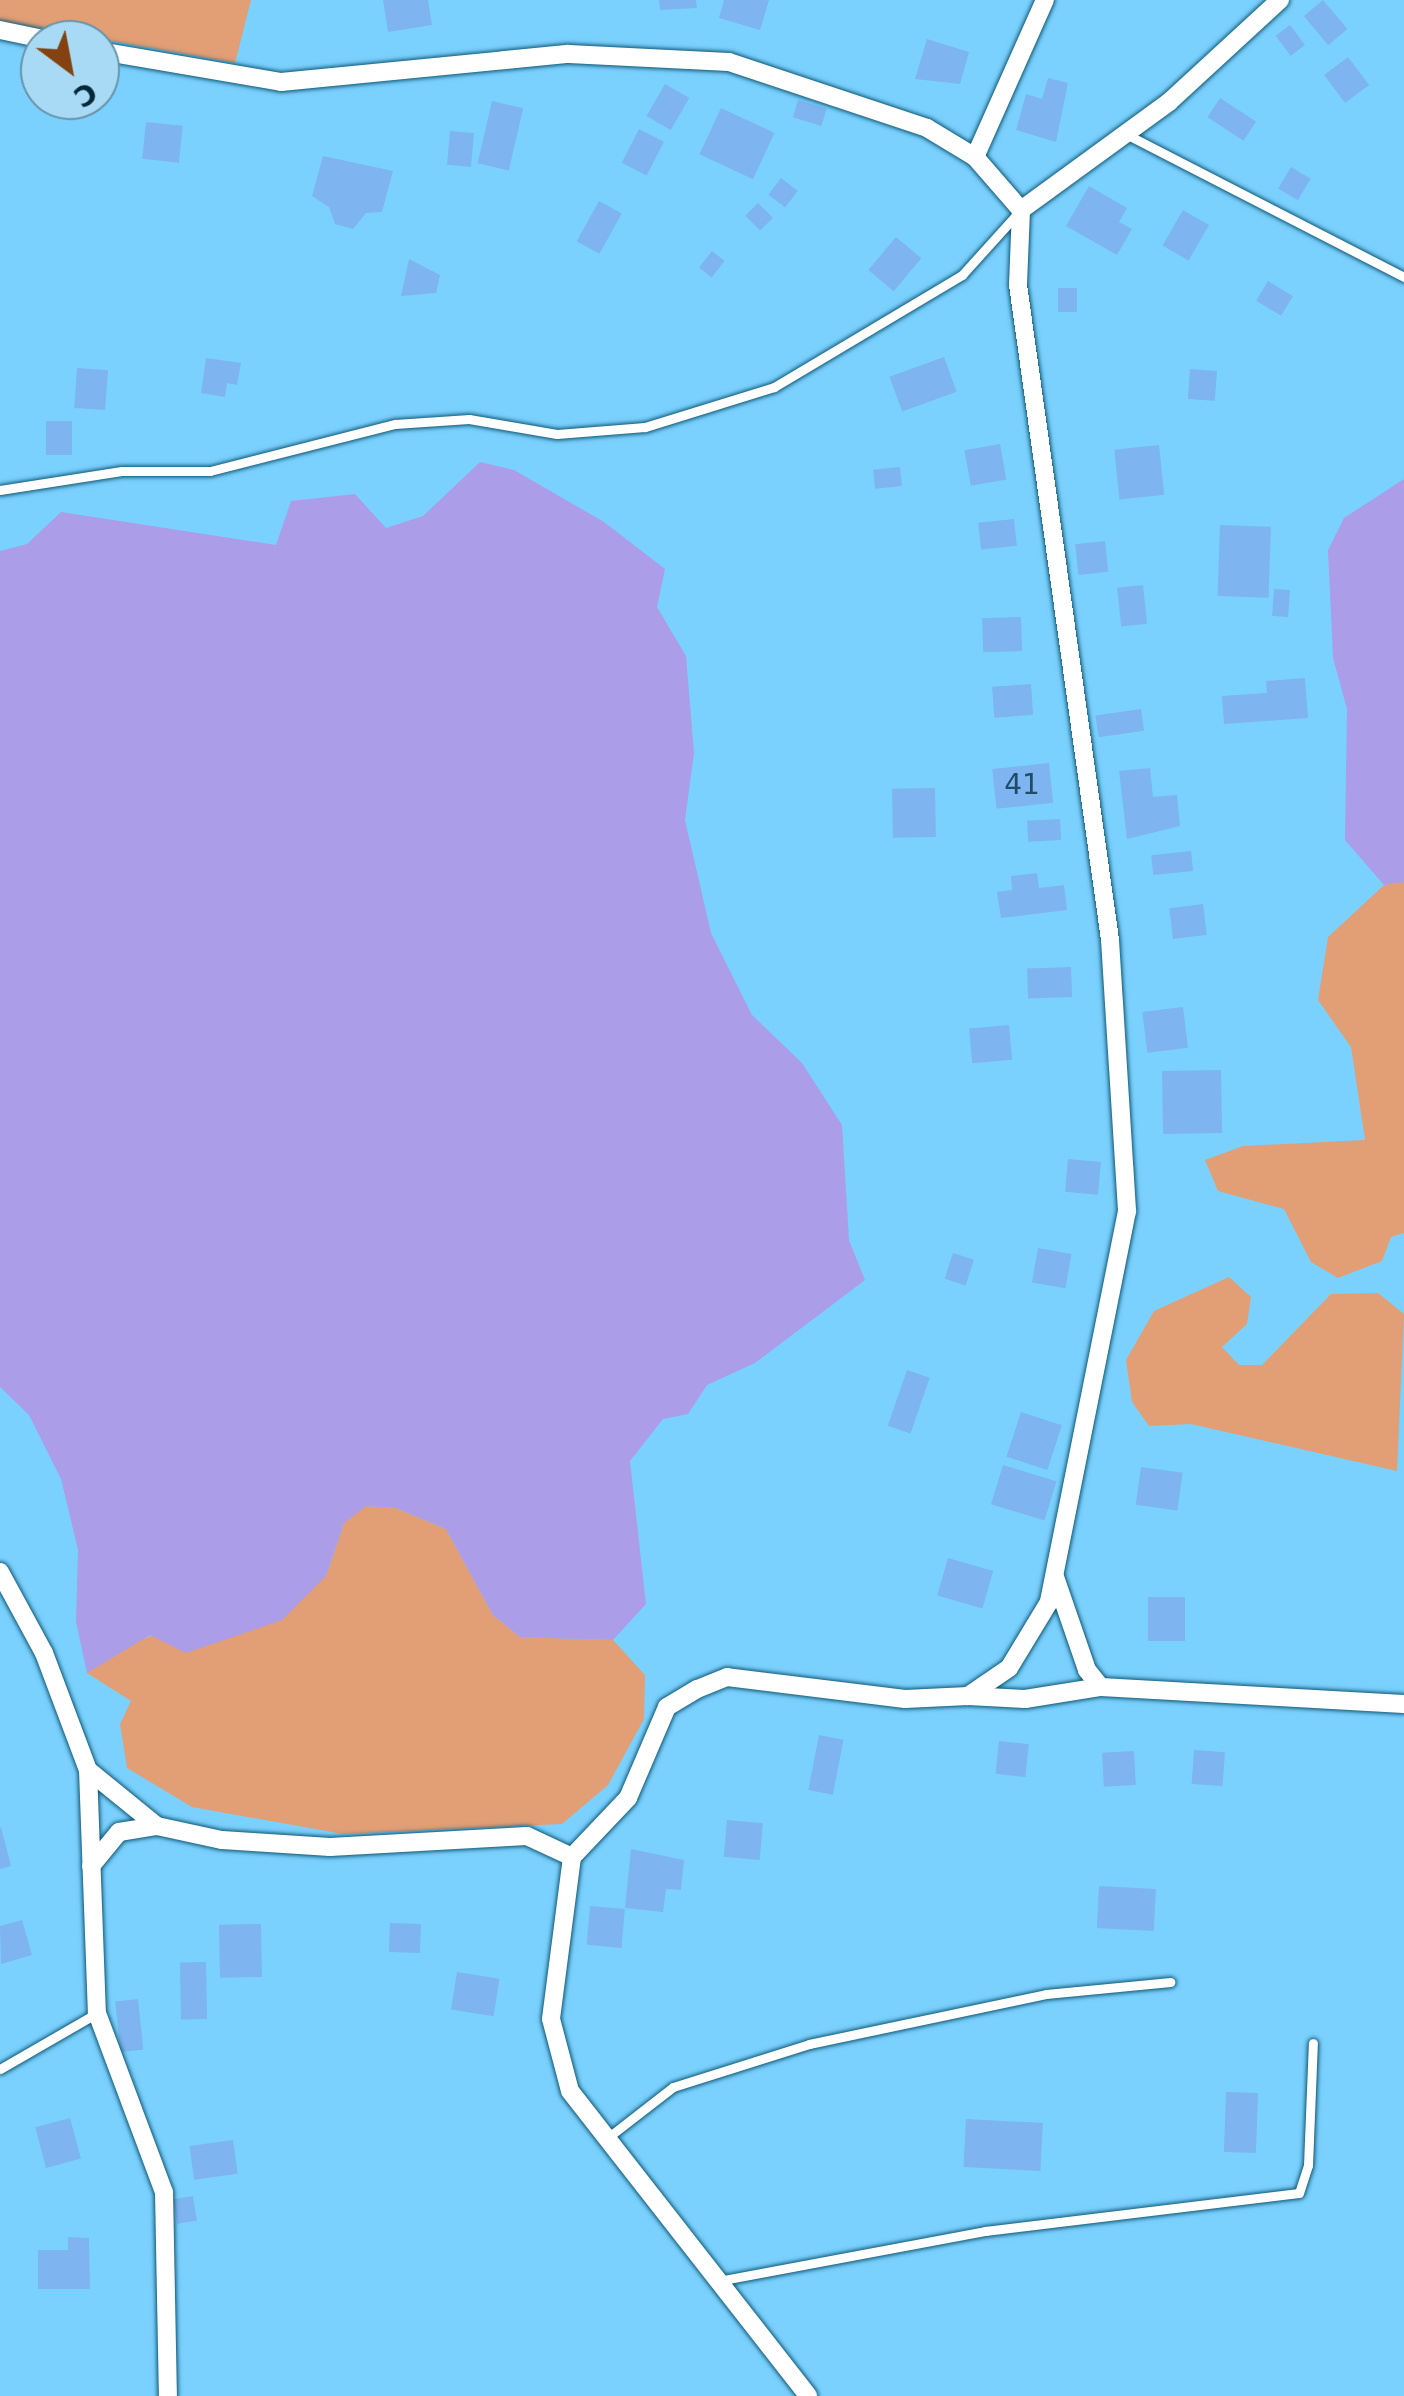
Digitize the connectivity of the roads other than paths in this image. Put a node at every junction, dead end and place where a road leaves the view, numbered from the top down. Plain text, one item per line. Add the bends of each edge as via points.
1 (1045, 0) edge
2 (1280, 0) edge
3 (120, 54) edge
4 (1126, 134) junction
5 (975, 157) junction
6 (1021, 210) junction
7 (1404, 277) edge
8 (0, 490) edge
9 (0, 1572) edge
10 (1055, 1576) junction
11 (1101, 1687) junction
12 (968, 1696) junction
13 (1404, 1704) edge
14 (88, 1770) junction
15 (157, 1826) junction
16 (572, 1857) junction
17 (91, 1866) junction
18 (1170, 1982) dead end
19 (98, 2012) junction
20 (1313, 2043) dead end
21 (0, 2069) edge
22 (606, 2139) junction
23 (723, 2280) junction
24 (168, 2396) edge
25 (808, 2396) edge

1 - 5 street
2 - 4 street
3 - 5 street via 281,82 569,54 729,62 836,92 927,128
4 - 6 street
4 - 7 lane
5 - 6 street
6 - 8 lane via 962,276 774,387 645,427 557,434 470,419 395,424 210,471 122,470
6 - 10 street via 1018,284 1110,940 1127,1211
9 - 14 street via 44,1653
10 - 11 street via 1087,1670
10 - 12 street via 1009,1668
11 - 12 street via 1024,1699
11 - 13 street
12 - 16 street via 905,1698 727,1677 697,1688 667,1707 628,1798
14 - 15 street
14 - 17 street
15 - 16 street via 222,1840 330,1846 527,1836
15 - 17 street via 118,1832
16 - 22 street via 551,2019 570,2090
17 - 19 street
18 - 22 lane via 1046,1994 810,2044 673,2087
19 - 21 lane
19 - 24 street via 164,2192
20 - 23 lane via 1308,2165 1299,2193 985,2232
22 - 23 street
23 - 25 street

